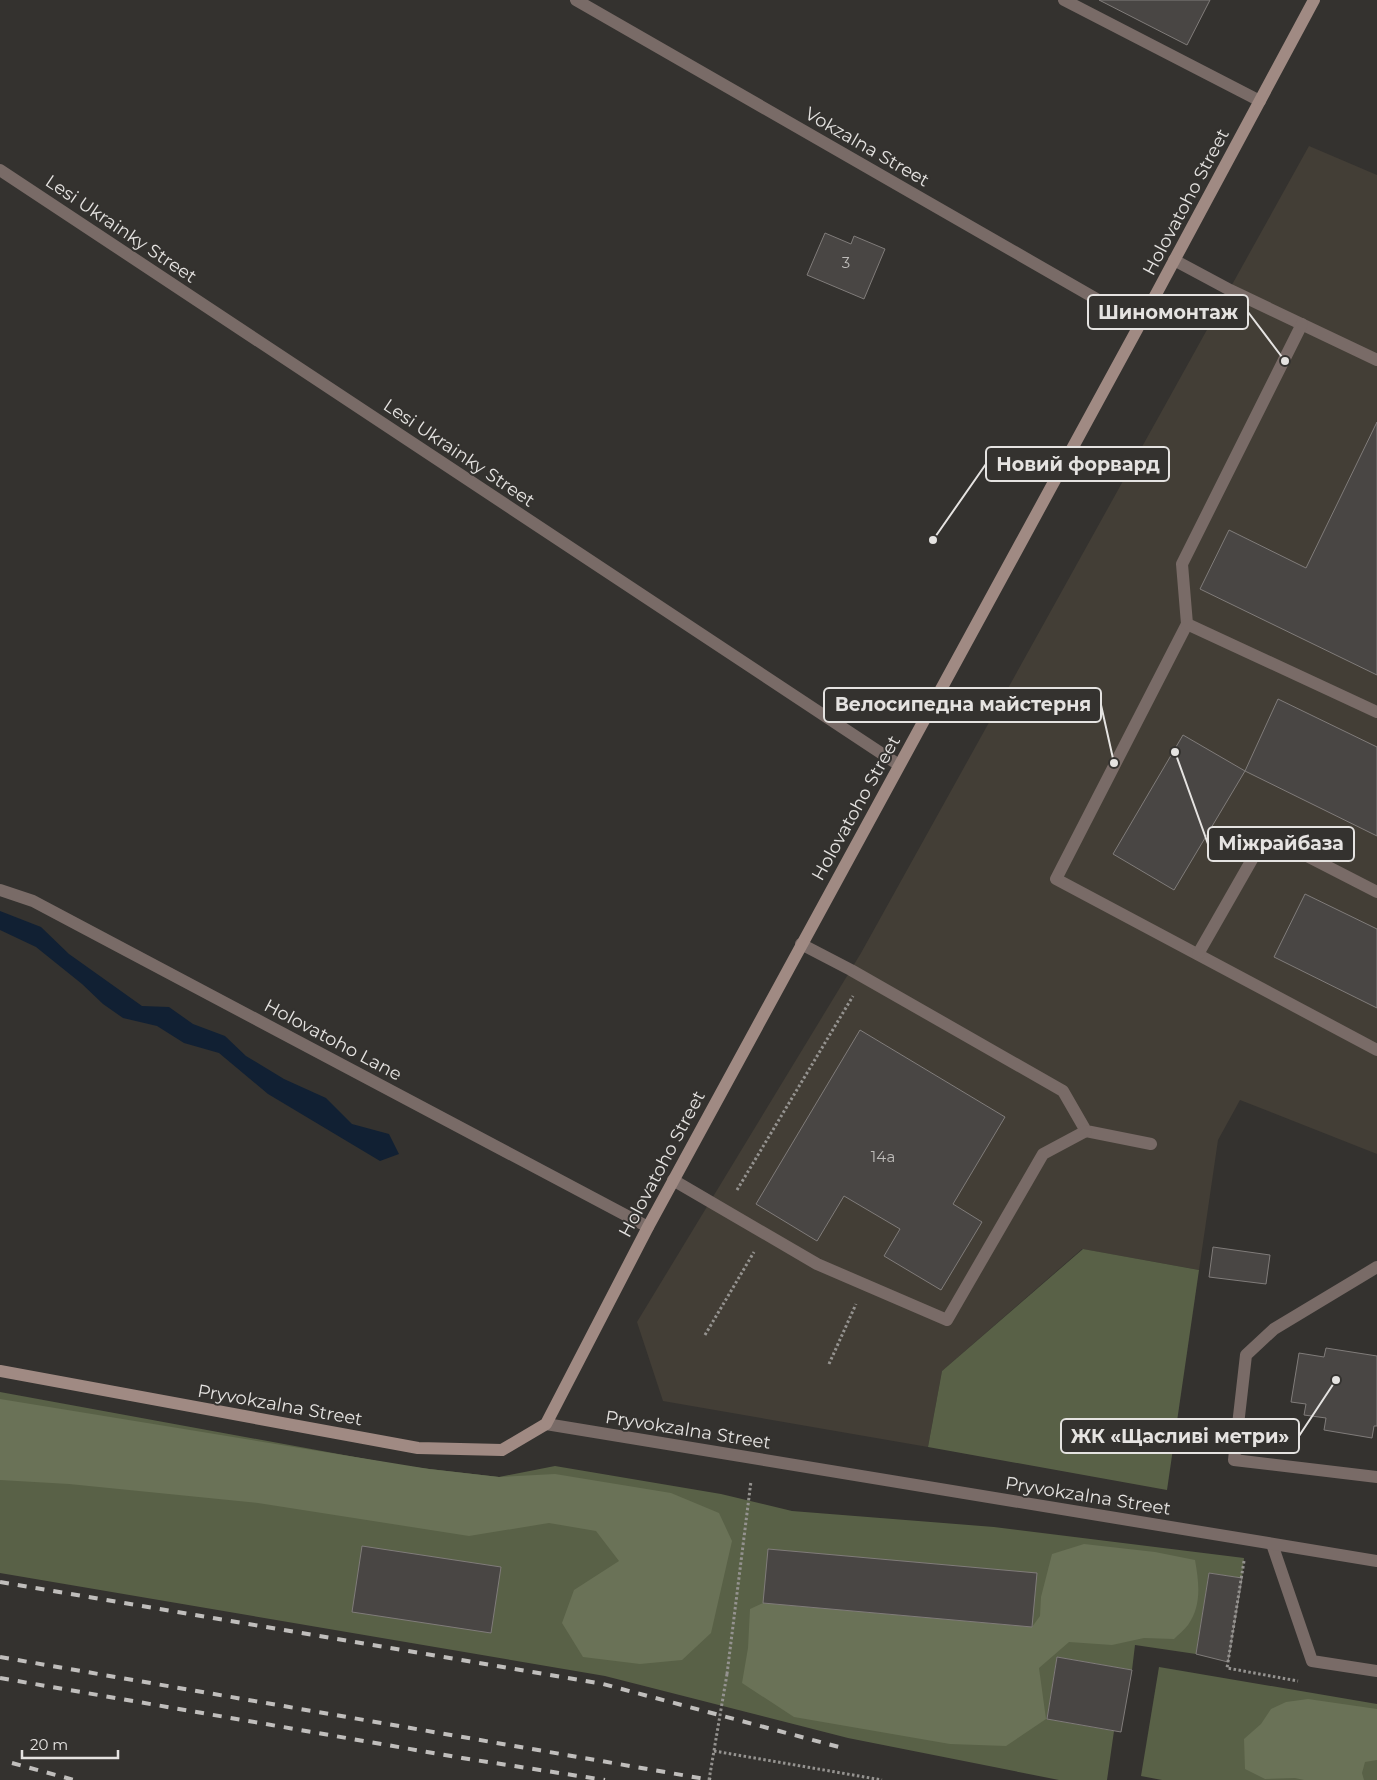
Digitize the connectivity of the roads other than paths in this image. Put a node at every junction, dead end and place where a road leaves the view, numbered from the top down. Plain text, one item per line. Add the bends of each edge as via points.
1 (576, 0) edge
2 (1064, 0) edge
3 (1314, 0) edge
4 (1260, 101) junction
5 (0, 170) edge
6 (1174, 260) junction
7 (1140, 324) junction
8 (1302, 324) junction
9 (1377, 360) edge
10 (1187, 624) junction
11 (1377, 712) edge
12 (899, 765) junction
13 (0, 890) edge
14 (1377, 892) edge
15 (802, 944) junction
16 (1198, 954) junction
17 (1377, 1050) edge
18 (1086, 1131) junction
19 (1151, 1144) dead end
20 (673, 1180) junction
21 (648, 1227) junction
22 (1377, 1267) edge
23 (0, 1371) edge
24 (546, 1424) junction
25 (1377, 1477) edge
26 (1272, 1544) junction
27 (1377, 1561) edge
28 (1377, 1671) edge

1 - 7 street, Vokzalna Street
2 - 4 street
3 - 4 main road, Holovatoho Street
4 - 6 main road, Holovatoho Street
5 - 12 street, Lesi Ukrainky Street
6 - 7 main road, Holovatoho Street
6 - 8 street
7 - 12 main road, Holovatoho Street
8 - 9 street
8 - 10 street via 1182,564
10 - 11 street
10 - 16 street via 1056,879
12 - 15 main road, Holovatoho Street
13 - 21 street, Holovatoho Lane via 33,901
14 - 16 street via 1266,835
15 - 18 street via 1063,1091
15 - 20 main road, Holovatoho Street
16 - 17 street
18 - 19 street
18 - 20 street via 1043,1154 947,1320 817,1264
20 - 21 main road, Holovatoho Street
21 - 24 main road, Holovatoho Street
22 - 25 street via 1274,1329 1246,1355 1234,1460
23 - 24 main road, Pryvokzalna Street via 418,1448 502,1450
24 - 26 street, Pryvokzalna Street
26 - 27 street, Pryvokzalna Street
26 - 28 street via 1312,1661

